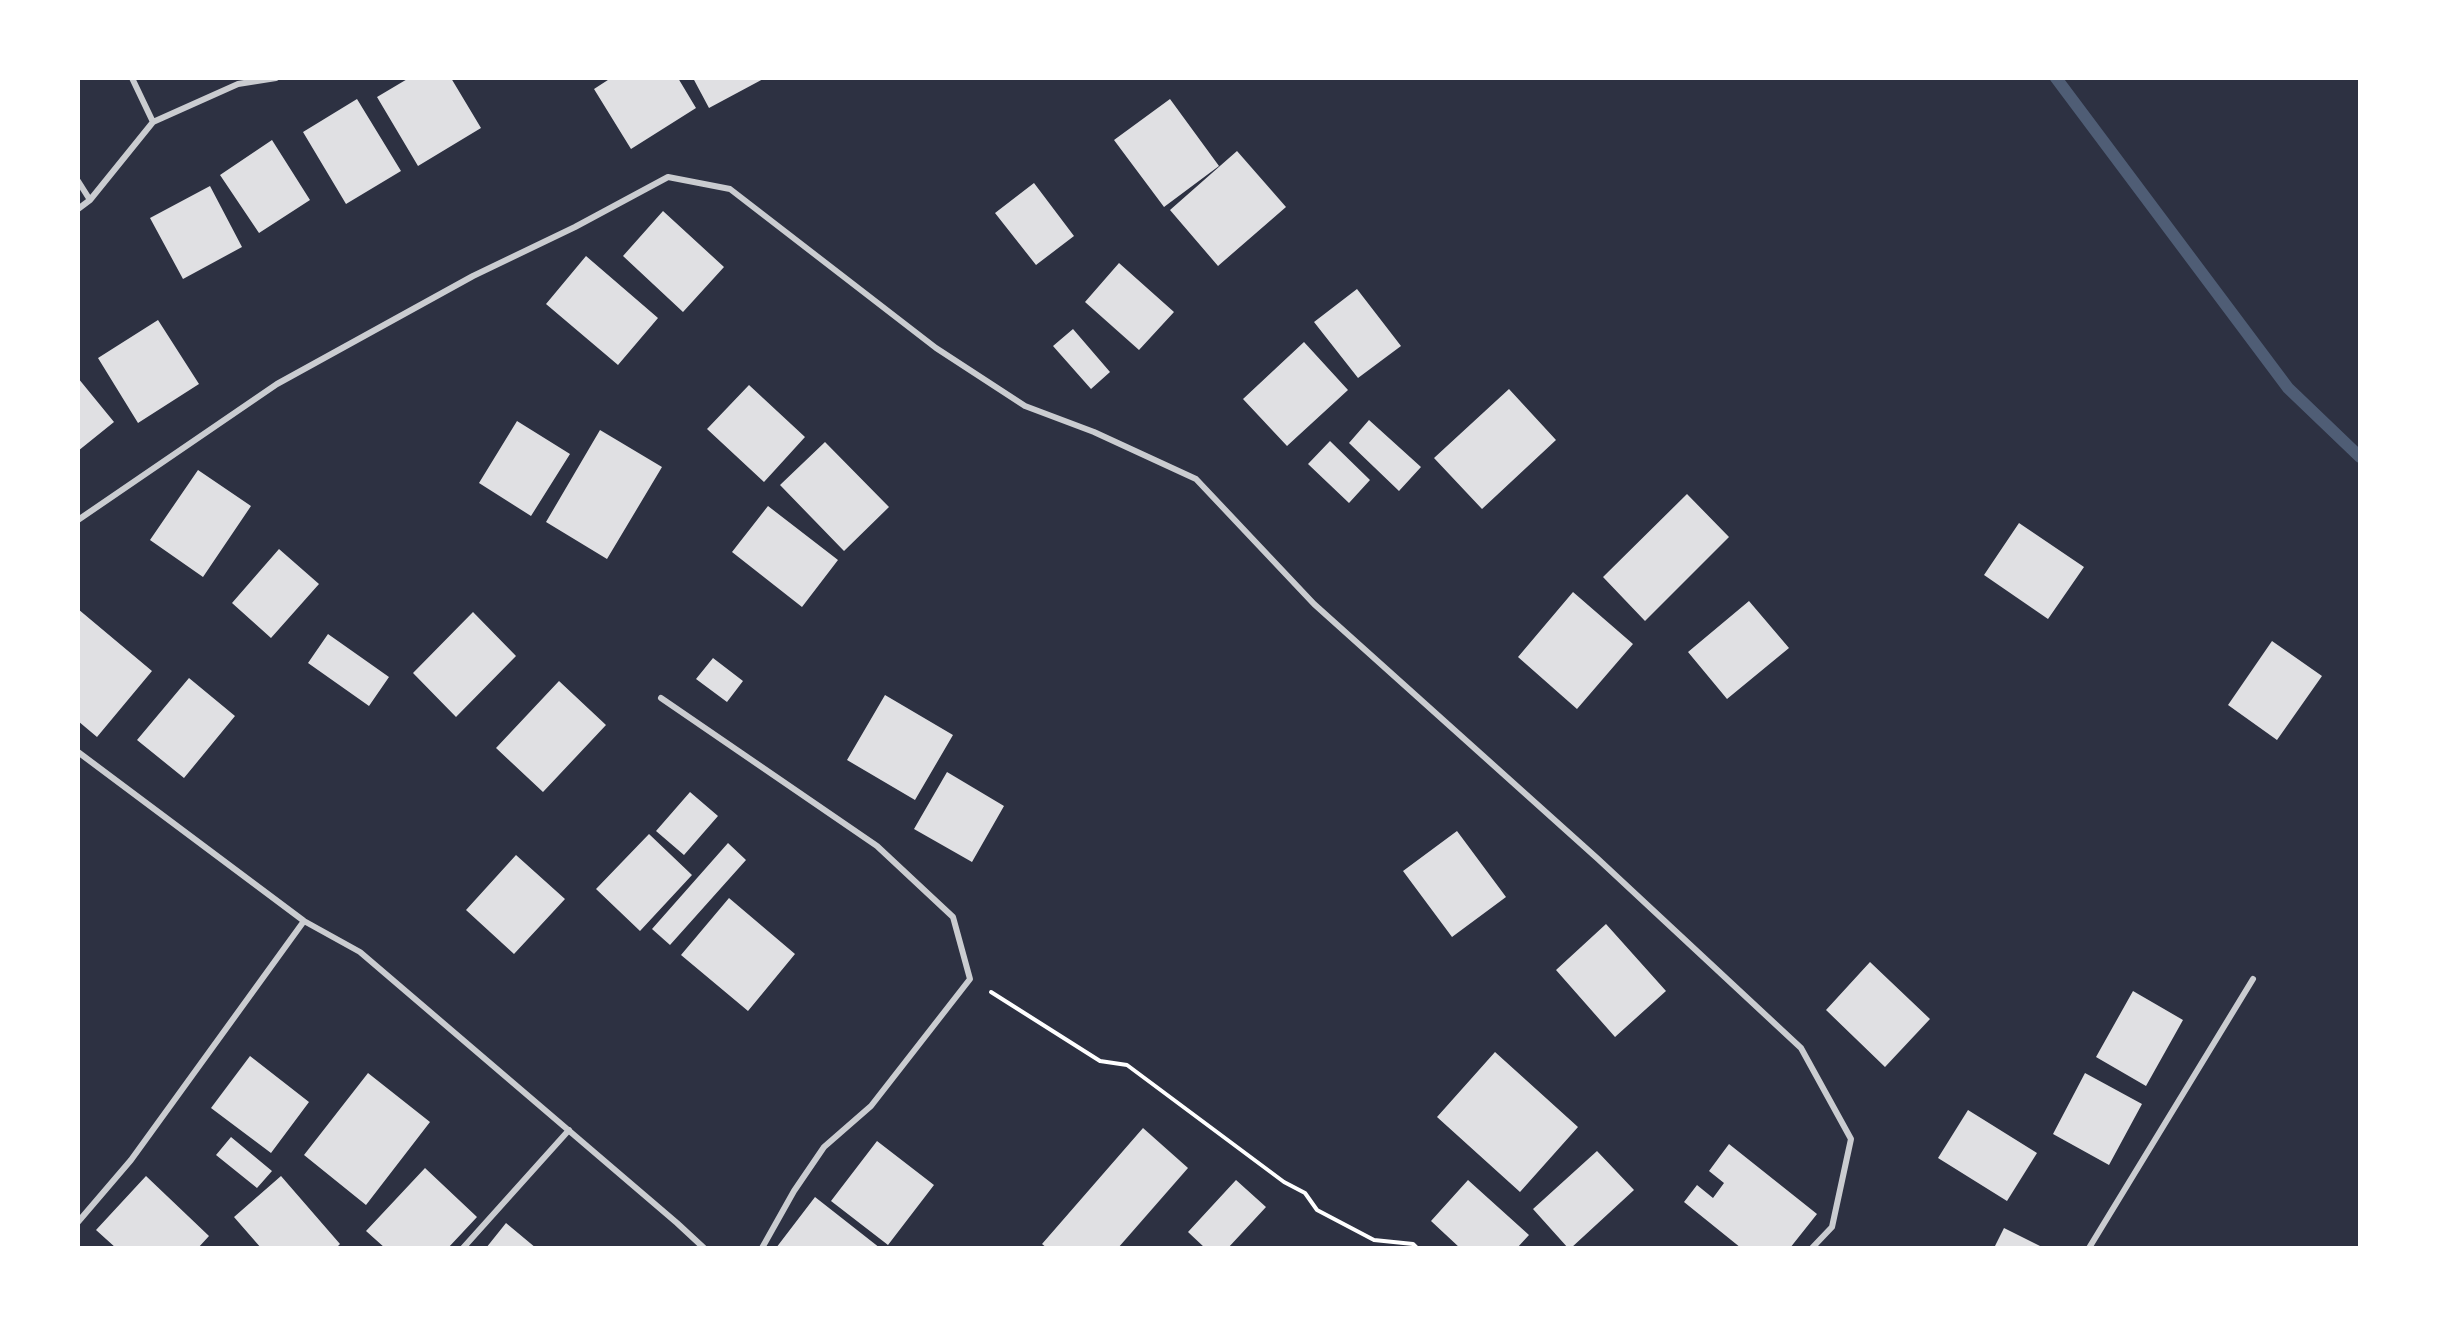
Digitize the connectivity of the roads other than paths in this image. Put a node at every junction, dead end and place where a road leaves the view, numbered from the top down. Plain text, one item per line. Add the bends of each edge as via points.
1 (132, 78) edge
2 (276, 78) edge
3 (153, 123) junction
4 (78, 181) edge
5 (90, 200) junction
6 (78, 209) edge
7 (78, 520) edge
8 (661, 698) dead end
9 (78, 752) edge
10 (304, 921) junction
11 (2253, 979) dead end
12 (569, 1130) junction
13 (78, 1222) edge
14 (463, 1248) edge
15 (704, 1248) edge
16 (762, 1248) edge
17 (1812, 1248) edge
18 (2089, 1248) edge

1 - 3 street
2 - 3 street via 238,84
3 - 5 street
4 - 5 street
5 - 6 street
7 - 17 street via 277,384 473,276 668,177 730,189 936,348 1025,406 1094,432 1196,479 1314,604 1801,1048 1851,1139 1832,1227
8 - 16 street via 877,846 953,917 970,979 871,1106 824,1147
9 - 10 street
10 - 12 street via 360,952
10 - 13 street via 131,1160
11 - 18 street
12 - 14 street
12 - 15 street

